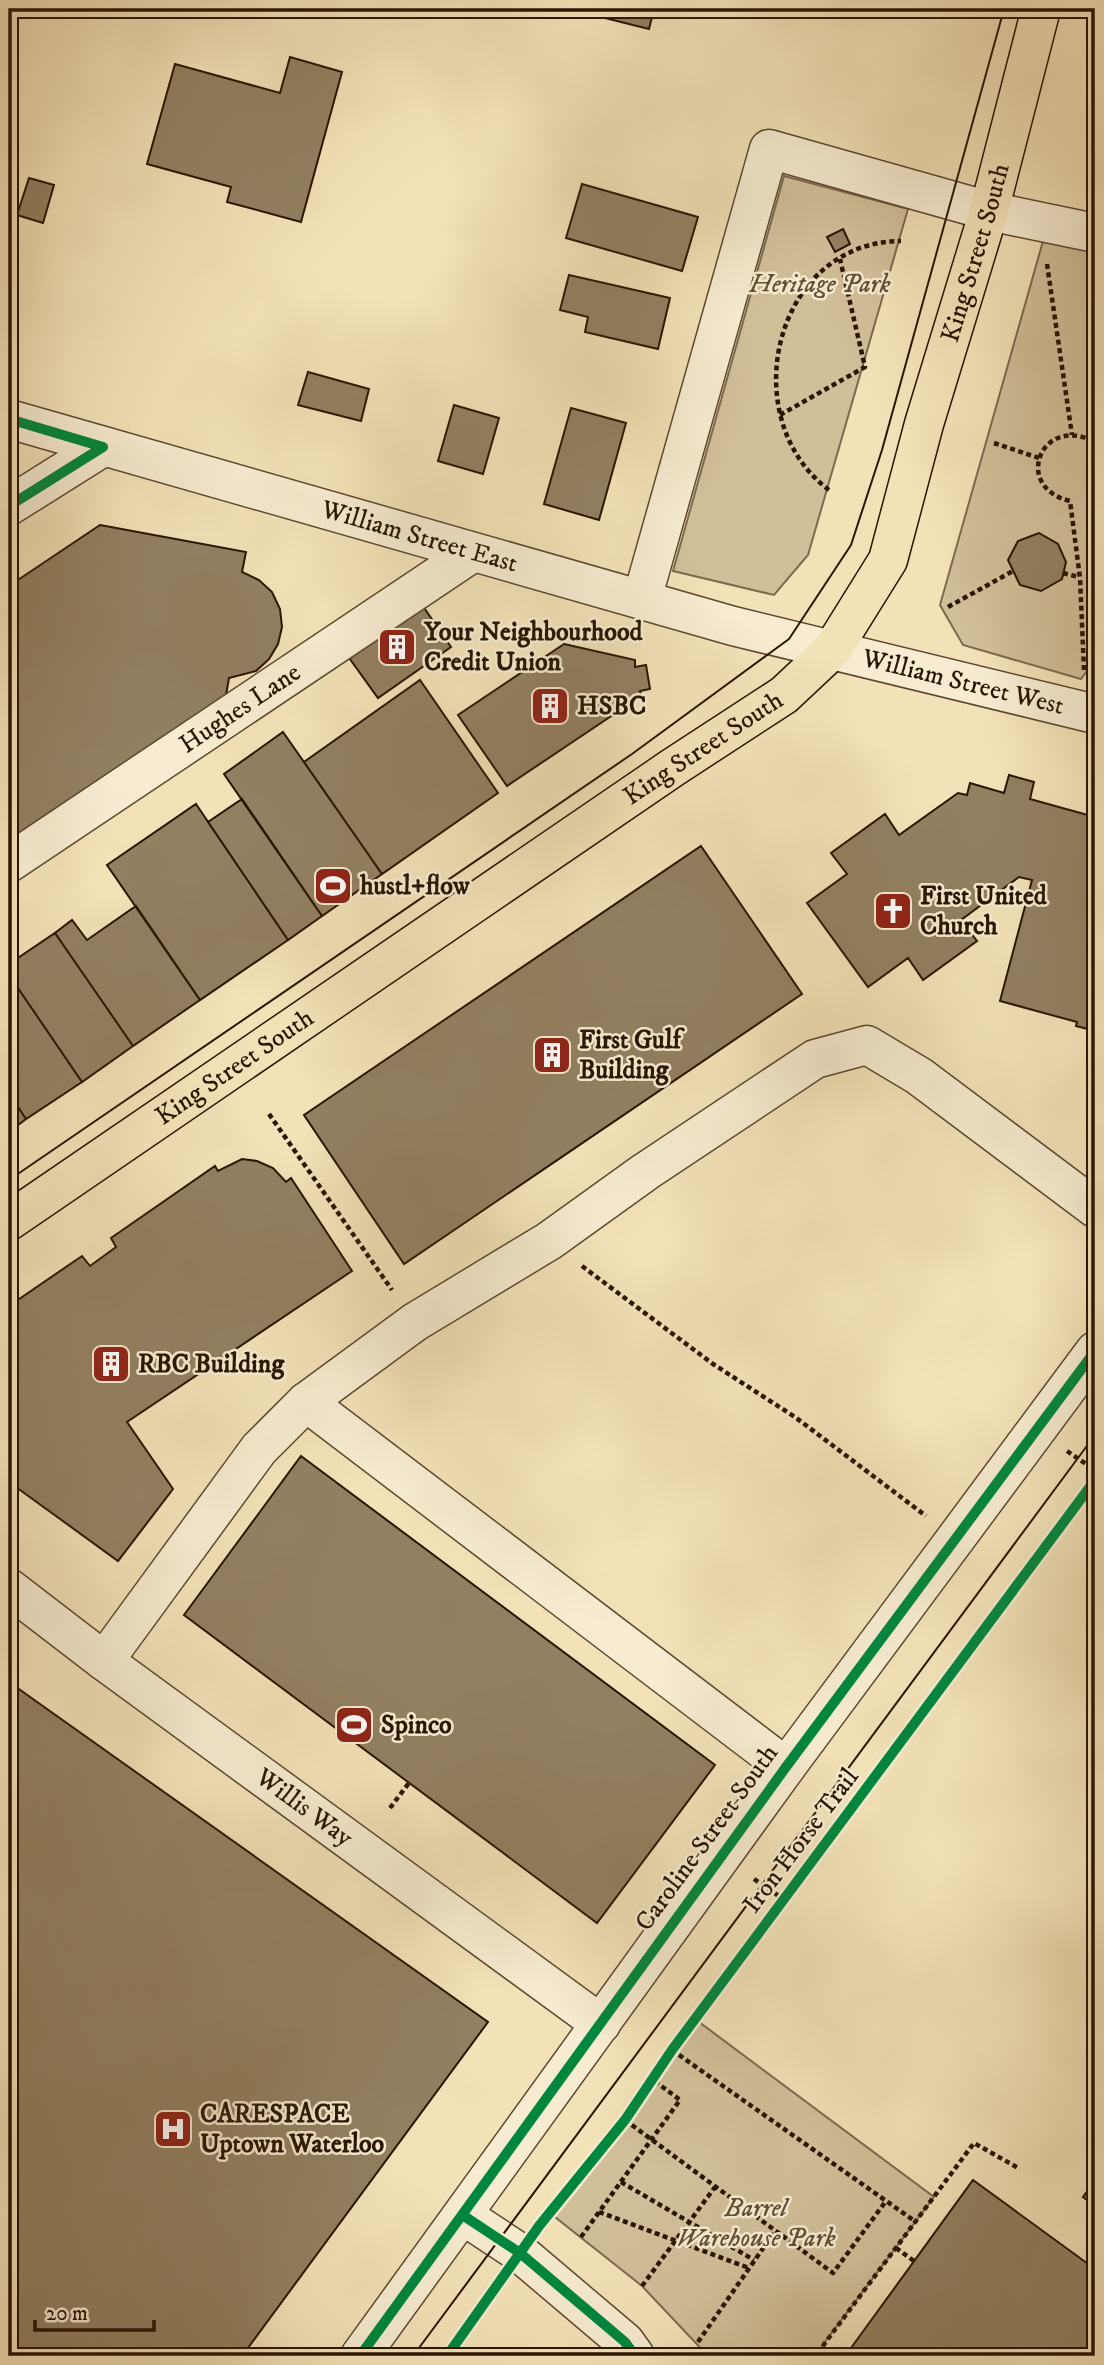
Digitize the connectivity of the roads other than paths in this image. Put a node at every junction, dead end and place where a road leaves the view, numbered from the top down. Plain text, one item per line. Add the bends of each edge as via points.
1 (1041, 9) edge
2 (989, 211) junction
3 (1095, 233) edge
4 (9, 419) edge
5 (103, 447) junction
6 (9, 506) edge
7 (472, 553) junction
8 (642, 599) junction
9 (832, 650) junction
10 (1095, 714) edge
11 (9, 863) edge
12 (1095, 1208) edge
13 (9, 1221) edge
14 (1095, 1351) edge
15 (306, 1402) junction
16 (9, 1588) edge
17 (104, 1661) junction
18 (786, 1767) junction
19 (601, 2024) junction
20 (464, 2216) junction
21 (360, 2356) edge
22 (635, 2356) edge

1 - 2 main road, King Street South
2 - 3 street
2 - 8 street via 769,149
2 - 9 main road, King Street South via 888,560
4 - 5 street, William Street East
5 - 6 street
5 - 7 street, William Street East
7 - 8 street, William Street East
7 - 11 street, Hughes Lane
8 - 9 street, William Street East
9 - 10 street, William Street West
9 - 13 main road, King Street South via 784,695
12 - 15 street via 919,1076 867,1045 815,1059 549,1241 415,1322
14 - 18 street, Caroline Street South
15 - 17 street via 259,1449
15 - 18 street
16 - 17 street, Willis Way
17 - 19 street, Willis Way
18 - 19 street, Caroline Street South
19 - 20 street, Caroline Street South
20 - 21 street, Caroline Street South
20 - 22 street via 520,2253 625,2342

